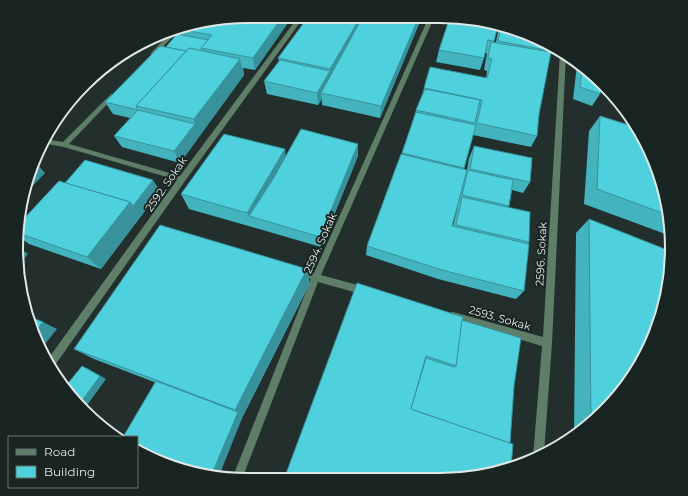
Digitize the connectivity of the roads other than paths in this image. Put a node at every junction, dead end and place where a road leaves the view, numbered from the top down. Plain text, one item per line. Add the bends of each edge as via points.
1 (297, 23) edge
2 (430, 23) edge
3 (168, 38) edge
4 (150, 56) edge
5 (563, 59) edge
6 (118, 90) edge
7 (49, 142) edge
8 (64, 145) junction
9 (182, 179) junction
10 (286, 269) edge
11 (316, 277) junction
12 (370, 292) edge
13 (447, 314) edge
14 (547, 343) junction
15 (53, 360) edge
16 (539, 451) edge
17 (239, 473) edge

1 - 9 street, 2592. Sokak
2 - 11 street, 2594. Sokak
3 - 4 street
5 - 14 street, 2596. Sokak
6 - 8 street
7 - 8 street
8 - 9 street
9 - 15 street, 2592. Sokak via 151,231
10 - 11 street
11 - 12 street
11 - 17 street, 2594. Sokak
13 - 14 street, 2593. Sokak
14 - 16 street, 2596. Sokak

